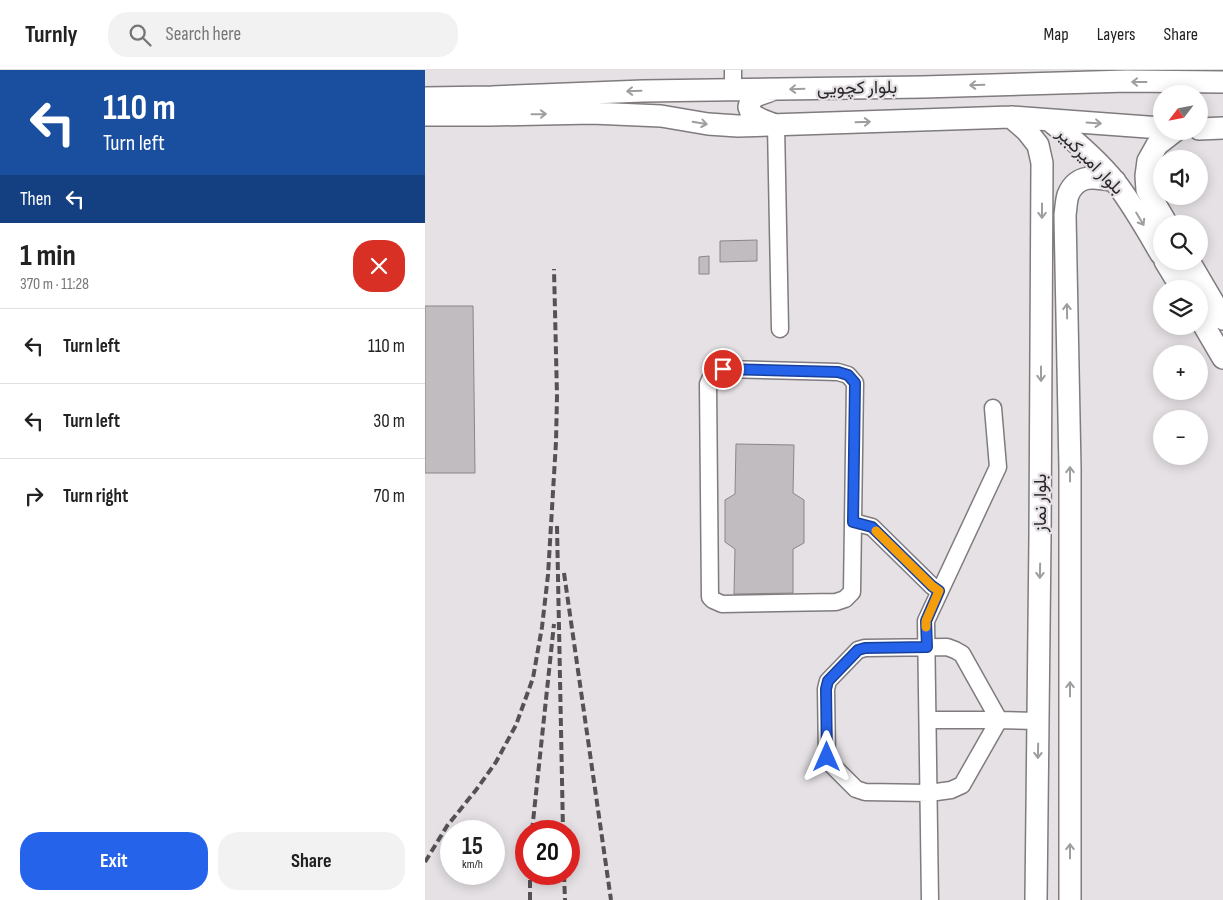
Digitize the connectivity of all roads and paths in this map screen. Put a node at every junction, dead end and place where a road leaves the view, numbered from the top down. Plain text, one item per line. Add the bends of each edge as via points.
1 (733, 80) edge
2 (1223, 82) edge
3 (425, 88) edge
4 (772, 90) junction
5 (425, 98) edge
6 (491, 106) junction
7 (425, 115) edge
8 (1011, 117) junction
9 (1049, 120) junction
10 (776, 125) junction
11 (425, 126) edge
12 (1153, 127) edge
13 (1223, 128) edge
14 (1208, 129) edge
15 (1163, 140) edge
16 (1115, 181) junction
17 (1162, 215) edge
18 (1153, 241) edge
19 (1194, 270) edge
20 (1223, 319) edge
21 (780, 330) dead end
22 (1208, 332) edge
23 (1223, 358) edge
24 (993, 408) dead end
25 (1041, 502) junction
26 (1070, 502) junction
27 (853, 522) junction
28 (1070, 532) junction
29 (1040, 537) junction
30 (939, 591) junction
31 (927, 647) junction
32 (928, 720) junction
33 (999, 720) junction
34 (1038, 721) junction
35 (929, 793) junction
36 (930, 900) edge
37 (1036, 900) edge
38 (1070, 900) edge

1 - 4 main road, بلوار کچویی
1 -> 6 main road, بلوار کچویی
2 -> 4 main road, بلوار کچویی
3 - 6 main road via 459,89
4 - 10 main road via 751,99 749,107 752,114
5 - 6 main road
6 - 7 main road
6 -> 10 main road, بلوار کچویی via 661,116 708,124
6 - 11 main road via 455,126
8 - 9 main road, بلوار کچویی
10 -> 8 main road, بلوار کچویی
8 -> 25 main road, بلوار نماز via 1038,145 1042,163
9 -> 12 main road, بلوار کچویی
9 - 16 main road, بلوار امیرکبیر via 1081,146
10 - 21 street
13 - 14 main road
15 - 17 main road, بلوار امیرکبیر via 1148,161 1146,176 1147,190
16 -> 18 main road, بلوار امیرکبیر
26 -> 16 main road, بلوار نماز via 1065,216 1068,195 1075,184 1085,178 1096,177
19 - 20 main road
22 - 23 main road
24 - 30 street via 998,467
25 - 26 main road via 1055,511 1064,509
25 - 29 main road, بلوار نماز
26 - 28 main road, بلوار نماز
27 - 27 street via 855,383 848,375 838,372 723,369 713,373 708,384 710,596 713,600 722,604 836,602 845,599 852,592
27 - 30 street via 872,527
28 - 29 main road via 1055,523 1048,526
38 -> 28 main road, بلوار نماز
29 -> 34 main road, بلوار نماز
30 - 31 street via 926,621
31 - 32 street
31 - 33 street via 947,647 962,654
31 - 35 street via 858,650 828,681 826,689 829,762 856,789 865,792
32 - 33 street
32 - 35 street
33 - 34 street
33 - 35 street via 962,785
34 -> 37 main road, بلوار نماز
35 - 36 street

